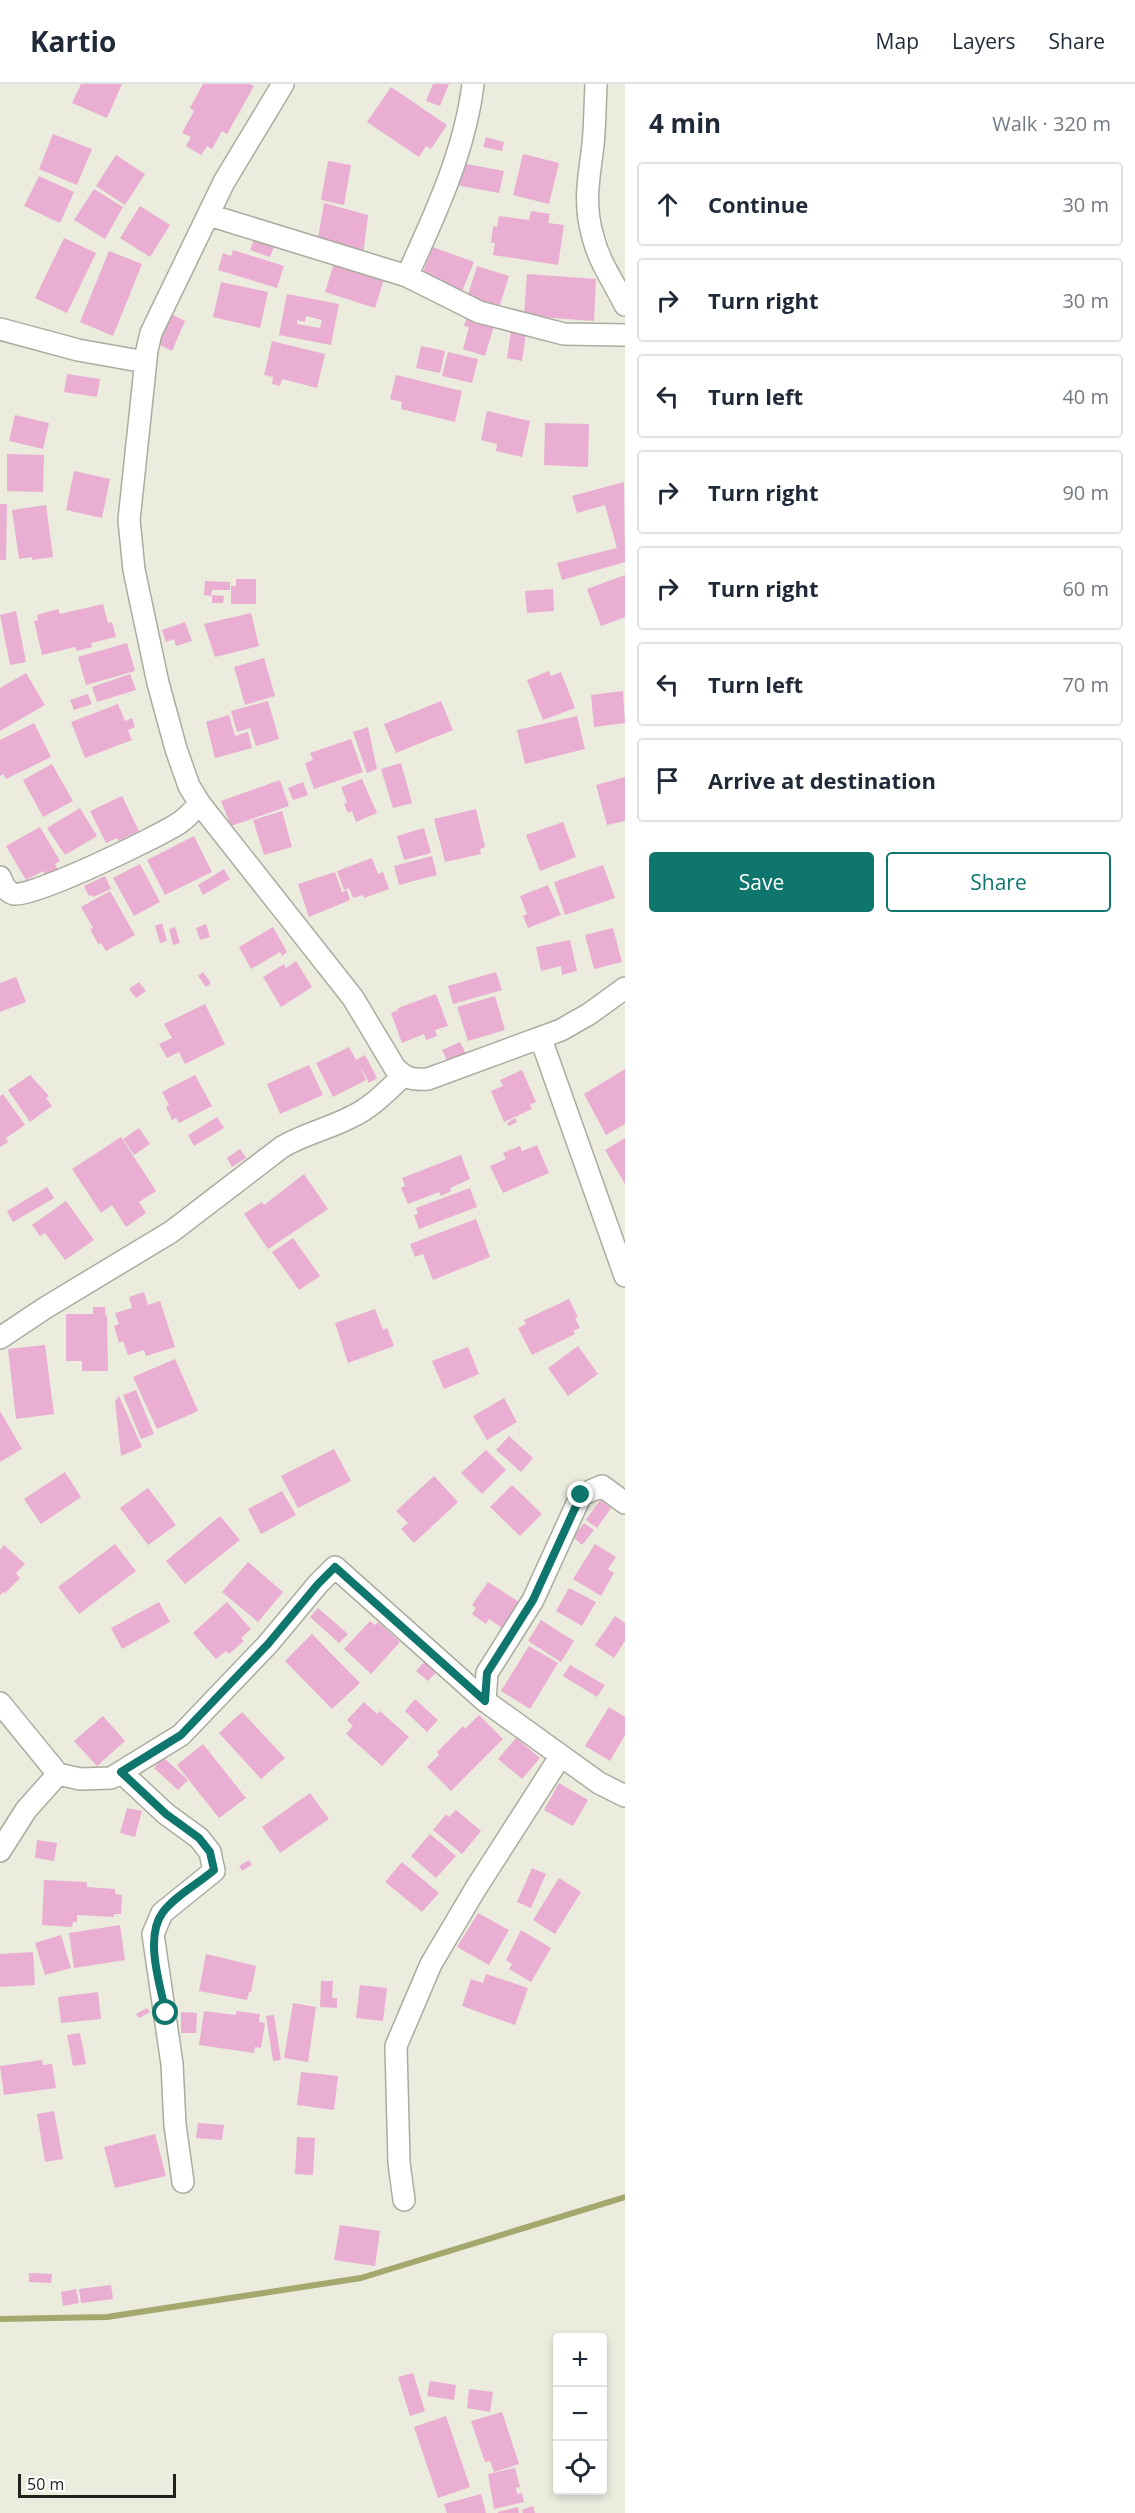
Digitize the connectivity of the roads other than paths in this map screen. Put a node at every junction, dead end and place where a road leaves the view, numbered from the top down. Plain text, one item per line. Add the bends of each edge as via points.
1 (283, 84) edge
2 (473, 84) edge
3 (597, 84) edge
4 (209, 215) junction
5 (407, 276) junction
6 (625, 305) edge
7 (0, 328) edge
8 (625, 335) edge
9 (146, 362) junction
10 (200, 804) junction
11 (0, 877) edge
12 (625, 988) edge
13 (541, 1038) junction
14 (403, 1076) junction
15 (625, 1276) edge
16 (0, 1338) edge
17 (625, 1503) edge
18 (485, 1701) junction
19 (0, 1702) edge
20 (560, 1757) junction
21 (121, 1772) junction
22 (58, 1773) junction
23 (625, 1796) edge
24 (0, 1851) edge
25 (183, 2182) dead end
26 (404, 2200) dead end

1 - 4 street via 224,182
2 - 5 street via 453,166
3 - 6 street via 587,182 588,211 601,261
4 - 5 street
4 - 9 street via 151,333
5 - 8 street via 479,312 530,326 564,334
7 - 9 street via 78,350
9 - 10 street via 129,520 134,570 179,758
10 - 11 street via 179,823 27,894 13,894
10 - 14 street via 347,989
12 - 13 street via 589,1014
13 - 14 street via 428,1079 411,1080
13 - 15 street
14 - 16 street via 352,1117 282,1147 171,1232
17 - 18 street via 602,1486 581,1495 533,1600 487,1673
18 - 20 street
18 - 21 street via 335,1567 181,1735
19 - 22 street
20 - 23 street
20 - 26 street via 431,1964 396,2046 399,2163
21 - 22 street via 111,1778 80,1779
21 - 25 street via 199,1838 210,1852 214,1870 162,1913 153,1935 172,2064
22 - 24 street via 26,1810

